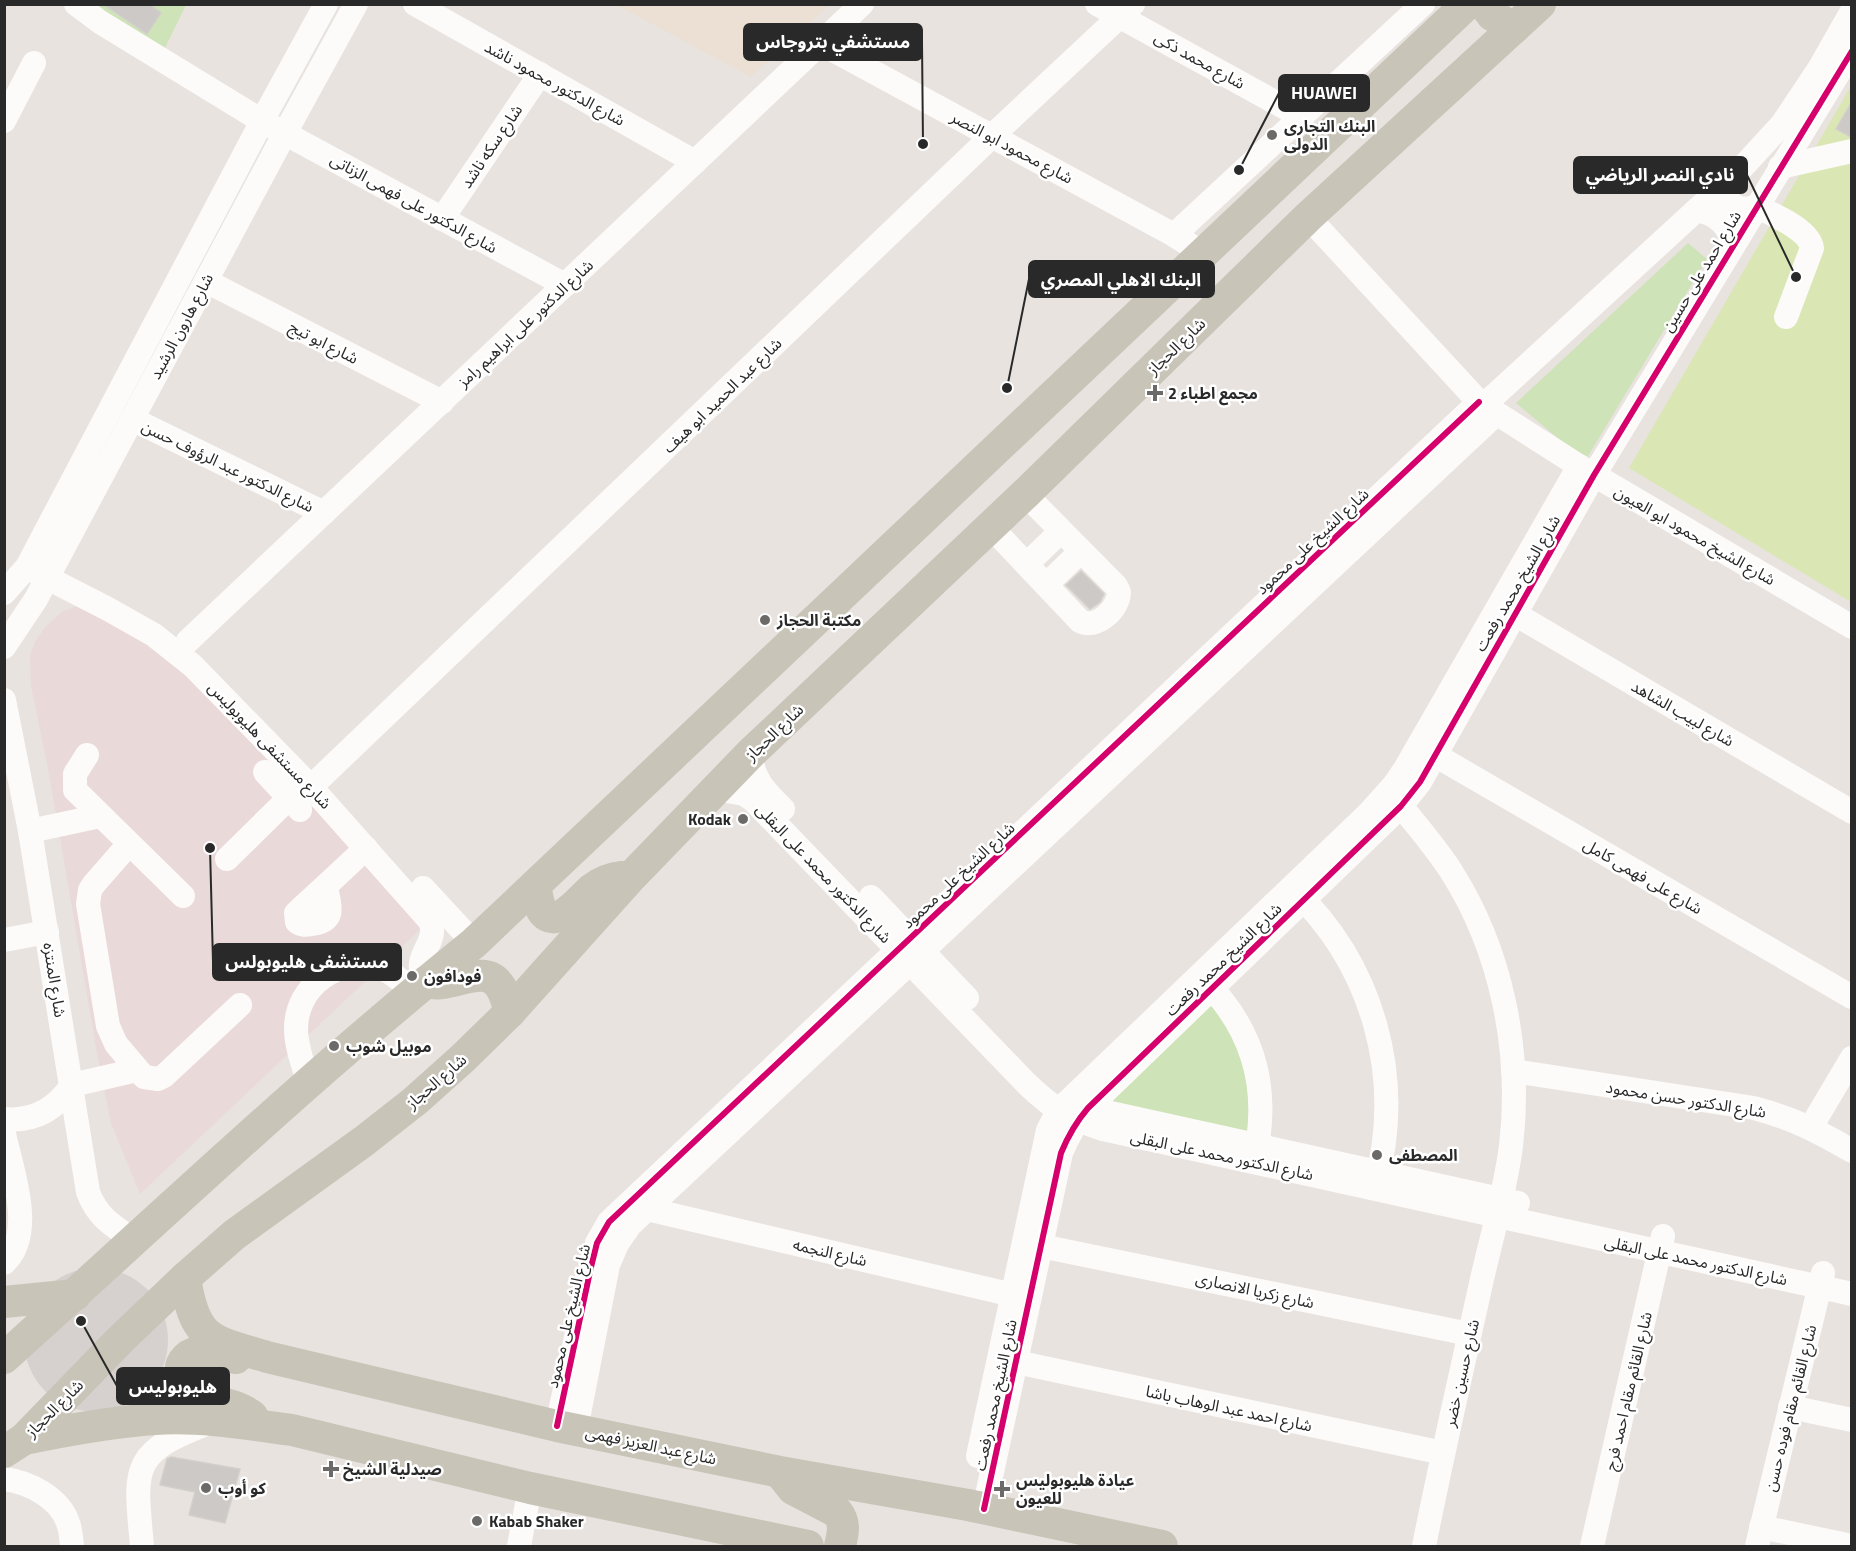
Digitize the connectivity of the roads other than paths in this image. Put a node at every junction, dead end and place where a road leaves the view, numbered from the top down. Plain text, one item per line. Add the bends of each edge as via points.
1 (76, 4) edge
2 (326, 4) edge
3 (356, 4) edge
4 (415, 4) edge
5 (862, 4) edge
6 (1097, 4) edge
7 (1484, 4) edge
8 (1540, 4) edge
9 (1127, 10) edge
10 (1445, 11) edge
11 (1851, 11) edge
12 (1514, 28) junction
13 (820, 43) junction
14 (1851, 51) edge
15 (1481, 59) junction
16 (33, 63) dead end
17 (540, 74) junction
18 (1302, 117) junction
19 (4, 121) edge
20 (262, 121) junction
21 (285, 133) junction
22 (992, 136) junction
23 (1851, 151) edge
24 (695, 162) junction
25 (1780, 167) junction
26 (1726, 184) junction
27 (1756, 206) junction
28 (1697, 210) junction
29 (1308, 217) junction
30 (442, 219) junction
31 (1174, 235) junction
32 (1733, 244) junction
33 (1204, 254) junction
34 (206, 281) junction
35 (565, 285) junction
36 (1786, 317) dead end
37 (442, 402) junction
38 (1486, 407) junction
39 (132, 419) junction
40 (1587, 471) junction
41 (1025, 494) junction
42 (324, 513) junction
43 (990, 526) junction
44 (1061, 531) junction
45 (1081, 551) junction
46 (1027, 564) junction
47 (40, 566) junction
48 (1046, 585) junction
49 (4, 593) edge
50 (1515, 614) junction
51 (1851, 627) edge
52 (188, 641) junction
53 (4, 647) edge
54 (4, 700) edge
55 (87, 754) dead end
56 (750, 754) junction
57 (1435, 755) junction
58 (265, 772) dead end
59 (716, 789) junction
60 (304, 796) junction
61 (1401, 806) junction
62 (1851, 812) edge
63 (100, 816) junction
64 (30, 831) junction
65 (129, 844) junction
66 (366, 848) junction
67 (227, 859) dead end
68 (631, 876) junction
69 (326, 886) dead end
70 (535, 886) junction
71 (1298, 893) junction
72 (183, 896) dead end
73 (47, 932) junction
74 (4, 940) edge
75 (474, 943) junction
76 (911, 950) junction
77 (1206, 982) junction
78 (420, 987) junction
79 (1851, 996) edge
80 (240, 1005) dead end
81 (510, 1012) junction
82 (1851, 1058) edge
83 (137, 1070) junction
84 (1513, 1071) junction
85 (309, 1084) junction
86 (72, 1085) junction
87 (1073, 1110) junction
88 (4, 1119) edge
89 (1811, 1127) junction
90 (4, 1134) edge
91 (1851, 1151) edge
92 (1255, 1154) junction
93 (1377, 1180) junction
94 (1498, 1207) junction
95 (647, 1209) junction
96 (135, 1240) junction
97 (1662, 1243) junction
98 (1041, 1246) junction
99 (4, 1263) edge
100 (1851, 1277) edge
101 (185, 1278) junction
102 (1821, 1279) junction
103 (1851, 1294) edge
104 (75, 1295) junction
105 (1013, 1295) junction
106 (4, 1302) edge
107 (1469, 1334) junction
108 (267, 1357) junction
109 (4, 1358) edge
110 (1016, 1362) junction
111 (1790, 1407) junction
112 (1851, 1420) edge
113 (214, 1421) junction
114 (261, 1426) junction
115 (567, 1428) junction
116 (14, 1446) edge
117 (1443, 1453) junction
118 (780, 1472) junction
119 (4, 1479) edge
120 (530, 1488) junction
121 (976, 1507) junction
122 (1759, 1537) edge
123 (72, 1546) edge
124 (142, 1546) edge
125 (519, 1546) edge
126 (808, 1546) edge
127 (840, 1546) edge
128 (1162, 1546) edge
129 (1424, 1546) edge
130 (1592, 1546) edge
131 (1851, 1546) edge

1 - 20 street, شارع الدكتور على فهمى الزناتى
2 - 20 street, شارع هارون الرشيد
3 - 21 street, شارع هارون الرشيد
4 - 17 street, شارع الدكتور محمود ناشد
5 - 13 street, شارع الدكتور على ابراهيم رامز
6 - 9 street, شارع محمد ذكى
7 - 12 main road via 1492,15
8 - 12 main road, شارع الحجاز
9 - 18 street, شارع محمد ذكى
9 - 22 street, شارع عبد الحميد ابو هيف
10 - 15 main road
10 - 18 street
10 - 33 main road
11 - 26 street, شارع احمد على حسين via 1783,123
12 - 15 main road, شارع الحجاز
13 - 22 street, شارع محمود ابو النصر
13 - 24 street, شارع الدكتور على ابراهيم رامز
14 - 25 street, شارع احمد على حسين
15 - 29 main road, شارع الحجاز
16 - 19 street
17 - 24 street, شارع الدكتور محمود ناشد
17 - 30 street, شارع سكه ناشد
18 - 31 street
20 - 21 street, شارع الدكتور على فهمى الزناتى
20 - 47 street, شارع هارون الرشيد
21 - 30 street, شارع الدكتور على فهمى الزناتى
21 - 34 street, شارع هارون الرشيد
22 - 31 street, شارع محمود ابو النصر
22 - 60 street, شارع عبد الحميد ابو هيف
23 - 25 street
24 - 35 street, شارع الدكتور على ابراهيم رامز
25 - 27 street, شارع احمد على حسين
26 - 27 street via 1726,196 1733,206 1745,210
26 - 28 street, شارع احمد على حسين
27 - 32 street, شارع احمد على حسين
27 - 36 street via 1804,233 1811,242
28 - 32 street via 1719,219
28 - 38 street, شارع احمد على حسين
29 - 38 street, شارع الشيخ محمود ابو العيون
29 - 41 main road, شارع الحجاز
30 - 35 street, شارع الدكتور على فهمى الزناتى
31 - 33 street, شارع محمود ابو النصر
32 - 40 street, شارع احمد على حسين
33 - 70 main road
34 - 37 street, شارع ابو تيج
34 - 39 street, شارع هارون الرشيد
35 - 37 street, شارع الدكتور على ابراهيم رامز
37 - 42 street, شارع الدكتور على ابراهيم رامز
38 - 40 street, شارع الشيخ محمود ابو العيون
38 - 76 street, شارع الشيخ على محمود
39 - 42 street, شارع الدكتور عبد الرؤوف حسن
39 - 47 street, شارع هارون الرشيد
40 - 50 street, شارع الشيخ محمد رفعت
40 - 51 street, شارع الشيخ محمود ابو العيون
40 - 71 street, شارع الشيخ محمد رفعت via 1405,769 1382,801
41 - 43 main road, شارع الحجاز
41 - 44 street
42 - 52 street, شارع الدكتور على ابراهيم رامز
43 - 46 street
43 - 56 main road, شارع الحجاز
44 - 45 street
44 - 46 street
45 - 48 street
45 - 48 street via 1116,586 1116,605 1098,622 1086,624
46 - 48 street
47 - 49 street, شارع هارون الرشيد
47 - 52 street, شارع مستشفى هليوبوليس via 148,614
47 - 53 street, شارع هارون الرشيد via 22,621
47 - 60 street, شارع مستشفى هليوبوليس via 174,650 212,684
50 - 57 street, شارع الشيخ محمد رفعت
50 - 62 street, شارع لبيب الشاهد
52 - 60 street, شارع مستشفى هليوبوليس via 216,667
54 - 64 street, شارع المنتزه
55 - 63 street via 75,774 75,790
56 - 59 main road, شارع الحجاز
56 - 76 street, شارع الدكتور محمد على البقلى via 753,771 764,790
57 - 61 street, شارع الشيخ محمد رفعت
57 - 79 street, شارع على فهمى كامل
58 - 60 street
59 - 68 main road, شارع الحجاز
59 - 76 street, شارع الدكتور محمد على البقلى via 744,794 753,800
60 - 66 street, شارع مستشفى هليوبوليس
60 - 67 street, شارع عبد الحميد ابو هيف
60 - 75 street, شارع مستشفى هليوبوليس
61 - 71 street, شارع الشيخ محمد رفعت
61 - 84 street, شارع حسين خضر via 1452,873 1472,910 1501,988
63 - 64 street
63 - 65 street
64 - 73 street, شارع المنتزه
65 - 72 street
65 - 83 street via 94,884 87,904 108,1026 116,1044
66 - 69 street
66 - 78 street, شارع مستشفى هليوبوليس via 430,921 432,937 420,961
68 - 70 main road via 603,882 558,918 548,917 542,910
68 - 81 main road, شارع الحجاز
70 - 75 main road
71 - 77 street, شارع الشيخ محمد رفعت
71 - 93 street via 1338,942 1360,980 1381,1042 1387,1107
73 - 74 street
73 - 86 street, شارع المنتزه
75 - 78 main road
76 - 87 street, شارع الدكتور محمد على البقلى
76 - 95 street, شارع الشيخ على محمود
76 - 115 street, شارع الشيخ على محمود via 609,1222 597,1243 591,1267
77 - 87 street, شارع الشيخ محمد رفعت
77 - 92 street via 1241,1027 1257,1073 1261,1121
78 - 81 main road via 489,976 500,986
78 - 85 main road
78 - 85 street via 383,968 366,965 348,965 316,982 298,1012 296,1030
80 - 83 street via 164,1076 150,1080
81 - 101 main road, شارع الحجاز via 415,1101 234,1236
82 - 89 street
83 - 86 street
84 - 89 street, شارع الدكتور حسن محمود via 1754,1108
84 - 94 street, شارع حسين خضر via 1512,1131
85 - 96 main road
86 - 88 street via 64,1097 42,1114
86 - 96 street, شارع المنتزه via 93,1205 101,1217
87 - 92 street, شارع الدكتور محمد على البقلى
87 - 98 street, شارع الشيخ محمد رفعت
87 - 105 street, شارع الشيخ محمد رفعت via 1048,1130
89 - 91 street, شارع الدكتور حسن محمود
90 - 99 street via 21,1215 17,1246
92 - 93 street, شارع الدكتور محمد على البقلى
93 - 94 street, شارع الدكتور محمد على البقلى
94 - 97 street, شارع الدكتور محمد على البقلى
94 - 107 street, شارع حسين خضر
95 - 105 street, شارع النجمه
95 - 115 street, شارع الشيخ على محمود via 630,1225 608,1265
96 - 104 main road
97 - 102 street, شارع الدكتور محمد على البقلى
97 - 130 street, شارع القائم مقام احمد فرج
98 - 107 street, شارع زكريا الانصارى
98 - 110 street, شارع الشيخ محمد رفعت
100 - 102 street, شارع الدكتور محمد على البقلى
101 - 108 main road, شارع عبد العزيز فهمى via 192,1314 199,1327 222,1344
101 - 116 main road, شارع الحجاز
102 - 103 street, شارع الدكتور محمد على البقلى
102 - 111 street, شارع القائم مقام فوده حسن
104 - 106 main road
104 - 109 main road
105 - 121 street, شارع الشيخ محمد رفعت
107 - 117 street, شارع حسين خضر
108 - 114 main road via 242,1360 195,1352 181,1366 184,1385 245,1411
108 - 115 main road, شارع عبد العزيز فهمى
110 - 117 street, شارع احمد عبد الوهاب باشا
110 - 121 street, شارع الشيخ محمد رفعت
111 - 112 street
111 - 122 street, شارع القائم مقام فوده حسن
113 - 114 main road
113 - 116 main road via 158,1419 90,1425
113 - 124 street via 163,1443 144,1464 137,1488
114 - 120 main road via 292,1430
115 - 118 main road, شارع عبد العزيز فهمى
117 - 129 street, شارع حسين خضر
118 - 121 main road, شارع عبد العزيز فهمى
118 - 127 main road via 794,1489 837,1512 844,1530
119 - 123 street via 34,1488 54,1502 68,1522
120 - 125 street
120 - 126 main road
121 - 128 main road, شارع عبد العزيز فهمى
122 - 131 street

